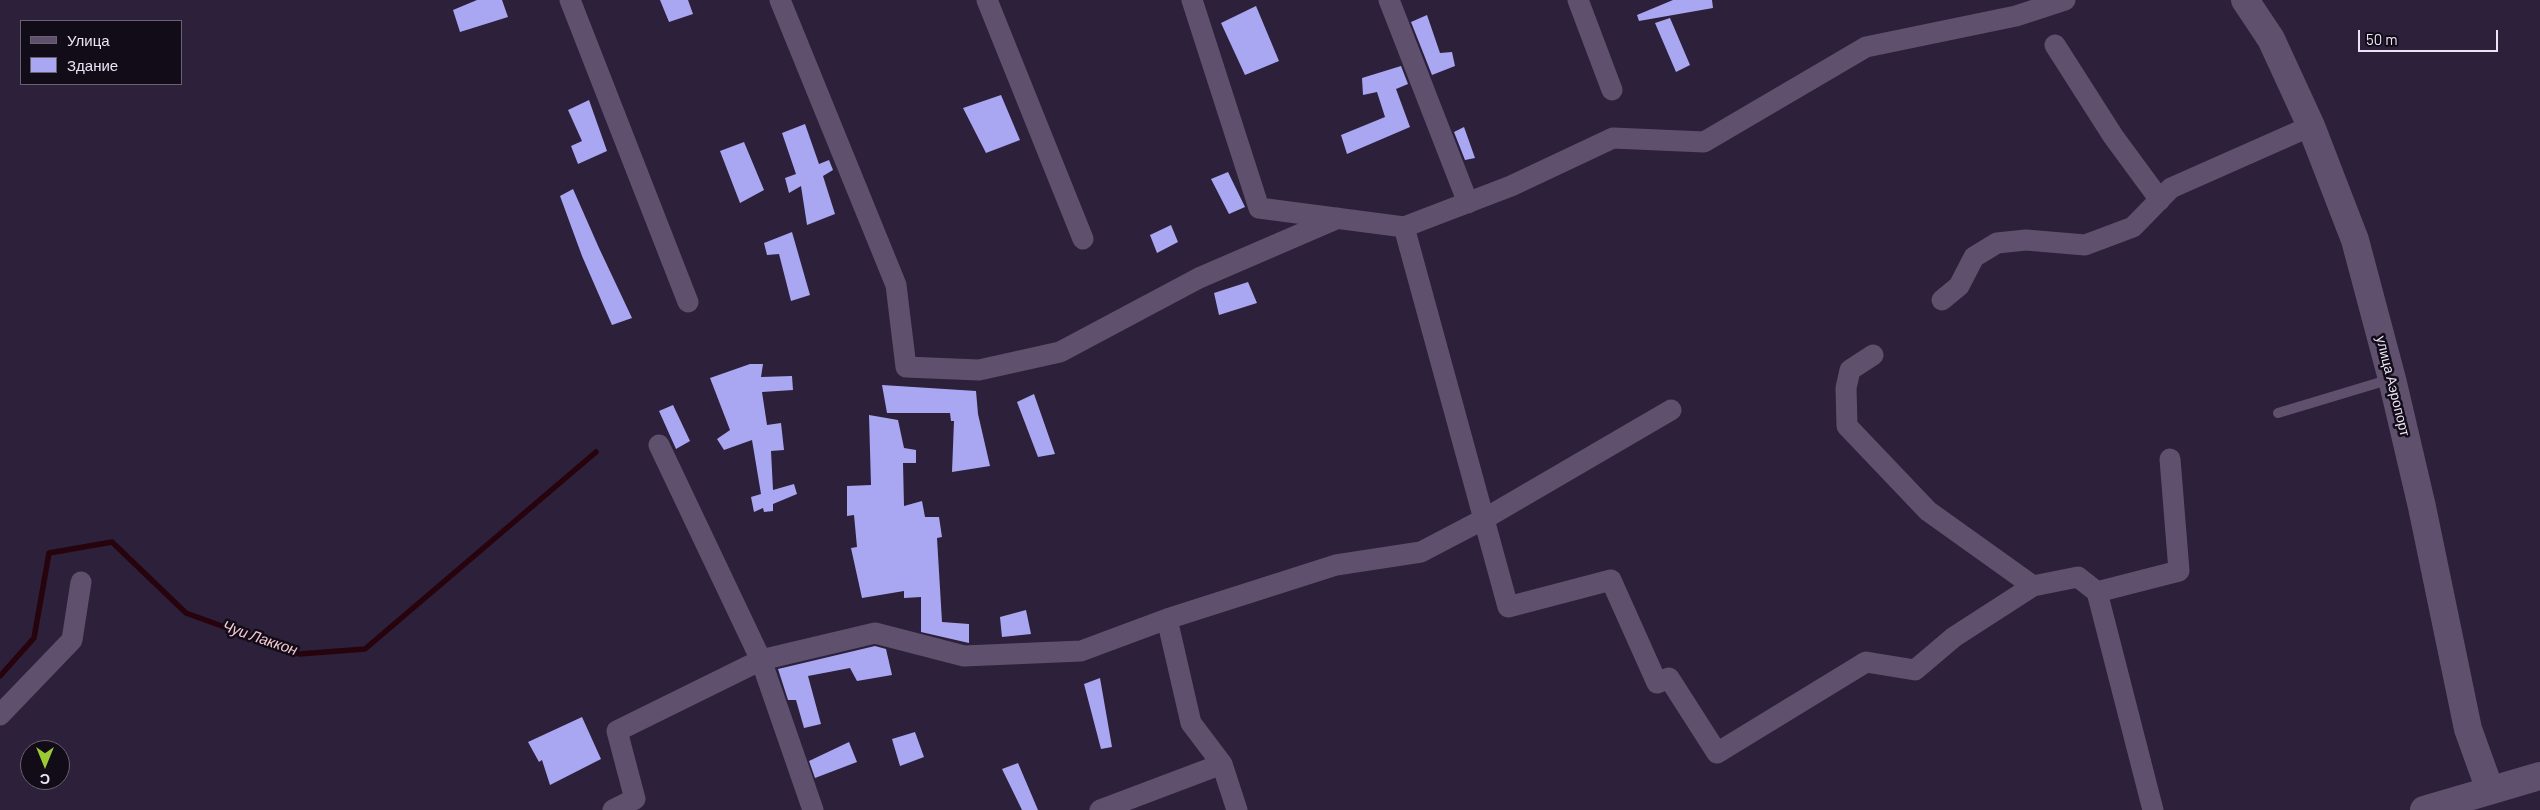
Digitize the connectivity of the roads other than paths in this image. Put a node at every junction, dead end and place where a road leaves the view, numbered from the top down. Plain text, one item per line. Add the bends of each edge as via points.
1 (570, 0) edge
2 (780, 0) edge
3 (987, 0) edge
4 (1192, 0) edge
5 (1390, 0) edge
6 (1578, 0) edge
7 (2065, 0) edge
8 (2244, 0) edge
9 (2055, 45) dead end
10 (1612, 90) dead end
11 (2311, 126) junction
12 (2160, 200) junction
13 (1468, 203) junction
14 (1338, 218) junction
15 (1404, 227) junction
16 (1083, 239) dead end
17 (1942, 300) dead end
18 (688, 302) dead end
19 (1873, 355) dead end
20 (2392, 379) junction
21 (1670, 410) dead end
22 (2278, 412) dead end
23 (659, 444) dead end
24 (2170, 459) dead end
25 (1484, 519) junction
26 (81, 582) dead end
27 (2033, 586) junction
28 (2097, 592) junction
29 (1167, 619) junction
30 (761, 660) junction
31 (0, 715) edge
32 (1222, 764) junction
33 (2540, 776) edge
34 (2490, 790) junction
35 (613, 810) edge
36 (813, 810) edge
37 (1100, 810) edge
38 (1237, 810) edge
39 (2153, 810) edge
40 (2424, 810) edge

1 - 18 street
2 - 14 street via 896,285 906,367 979,370 1060,352 1199,278
3 - 16 street
4 - 14 street via 1259,208
5 - 13 street
6 - 10 street
7 - 13 street via 2016,16 1866,47 1704,142 1613,138
8 - 11 main road, улица Аэропорт via 2270,39
9 - 12 street
11 - 12 street via 2171,188
11 - 20 main road, улица Аэропорт via 2355,240
12 - 17 street via 2132,226 2085,245 2026,240 1997,243 1974,257 1959,286
13 - 15 street
14 - 15 street
15 - 25 street
19 - 27 street via 1850,370 1846,388 1847,426 1928,511
20 - 22 lane
20 - 34 main road, улица Аэропорт via 2468,729
21 - 25 street
23 - 30 street
24 - 28 street via 2179,571
25 - 27 street via 1508,607 1611,580 1657,683 1669,678 1717,752 1866,662 1915,670 1954,637
25 - 29 street via 1421,552 1336,565
26 - 31 street via 72,640
27 - 28 street via 2078,577
28 - 39 street
29 - 30 street via 1081,651 964,656 875,633
29 - 32 street via 1191,723
30 - 35 street via 618,731 635,798
30 - 36 street
32 - 37 street
32 - 38 street
33 - 34 main road
34 - 40 main road

